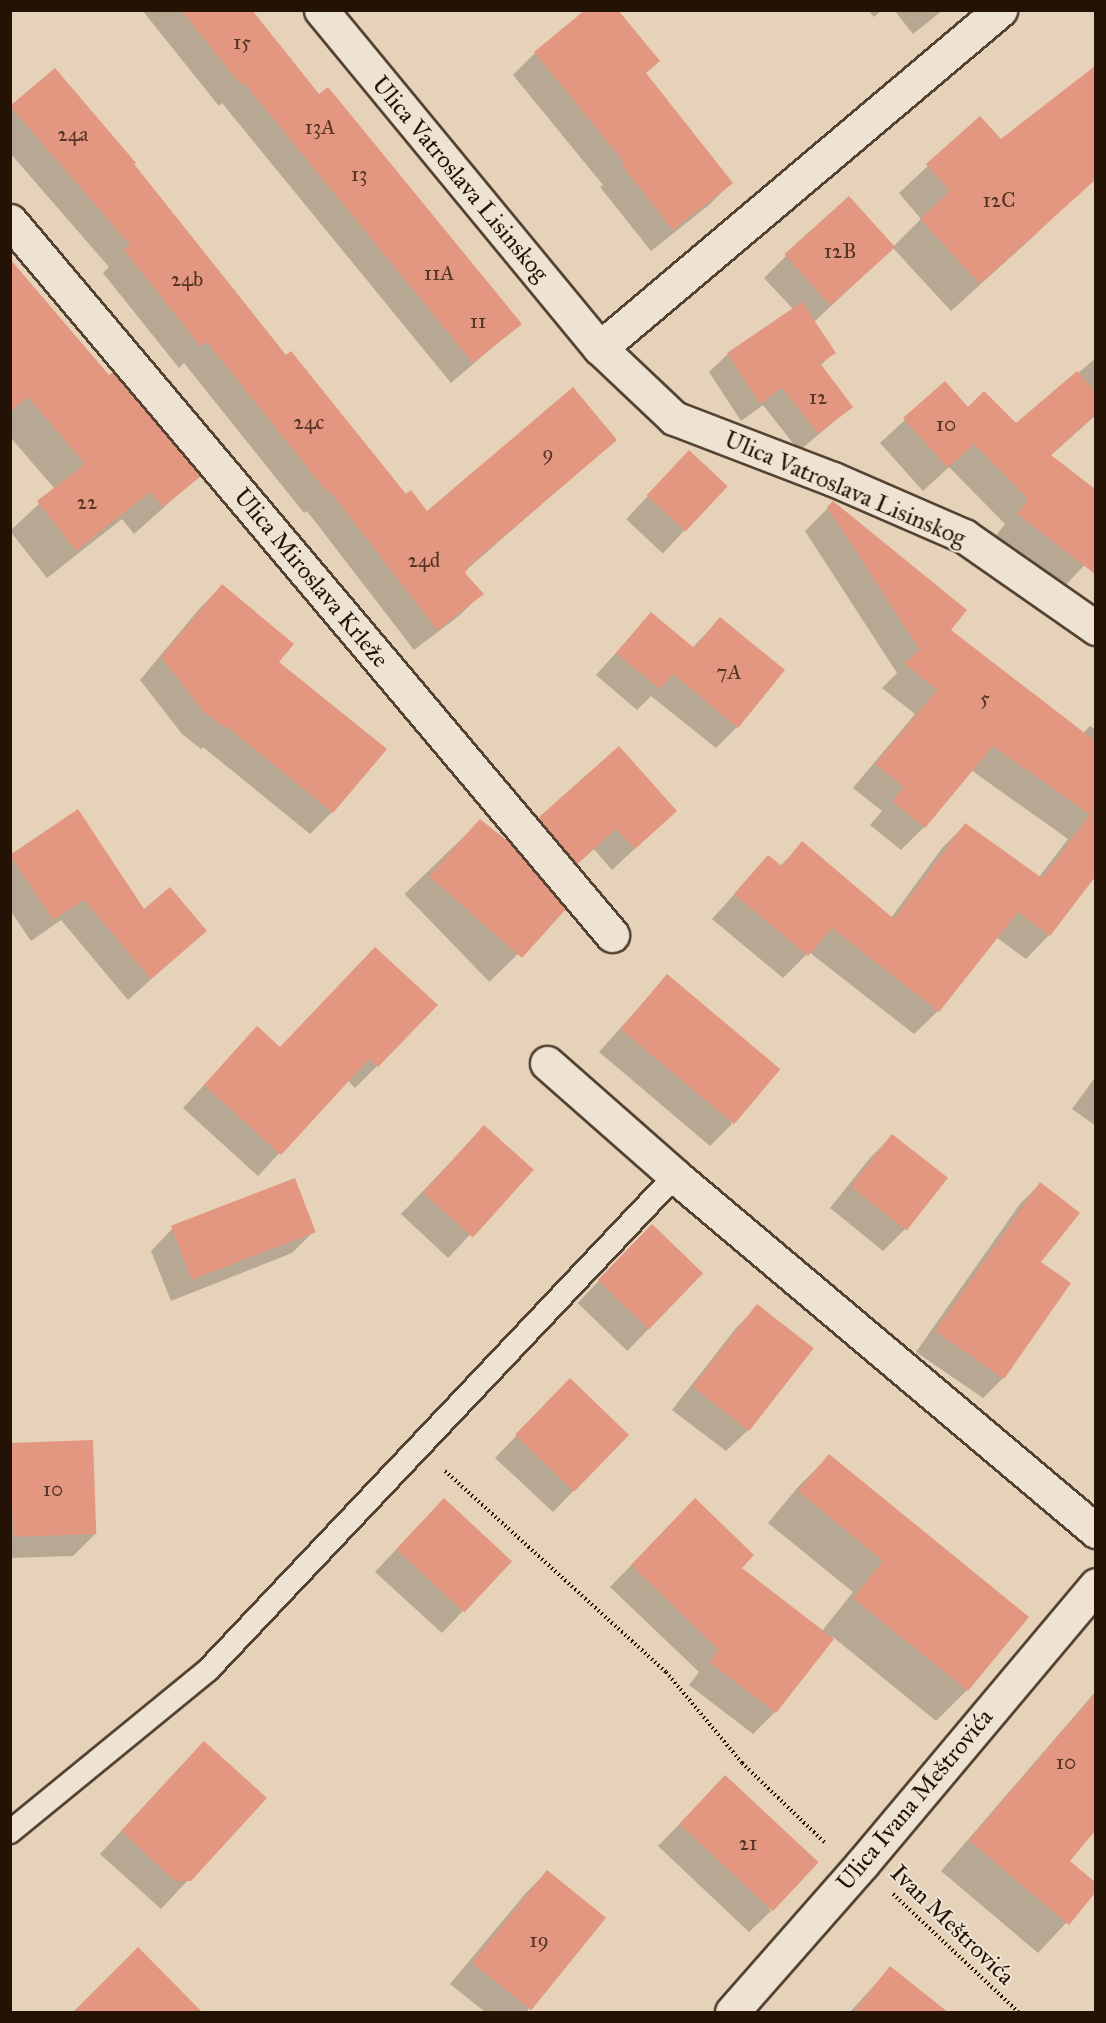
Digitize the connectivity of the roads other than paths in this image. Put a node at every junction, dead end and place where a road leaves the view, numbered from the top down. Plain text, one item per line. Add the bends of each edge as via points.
1 (321, 10) edge
2 (1000, 10) edge
3 (10, 221) edge
4 (600, 348) junction
5 (1095, 628) edge
6 (612, 935) dead end
7 (547, 1063) dead end
8 (675, 1176) junction
9 (1095, 1530) edge
10 (1095, 1585) edge
11 (10, 1832) edge
12 (732, 2013) edge

1 - 4 street, Ulica Vatroslava Lisinskog
2 - 4 street
3 - 6 street, Ulica Miroslava Krleže
4 - 5 street, Ulica Vatroslava Lisinskog via 675,418 833,479 964,536
7 - 8 street
8 - 9 street
8 - 11 lane via 208,1670
10 - 12 street, Ulica Ivana Meštrovića

